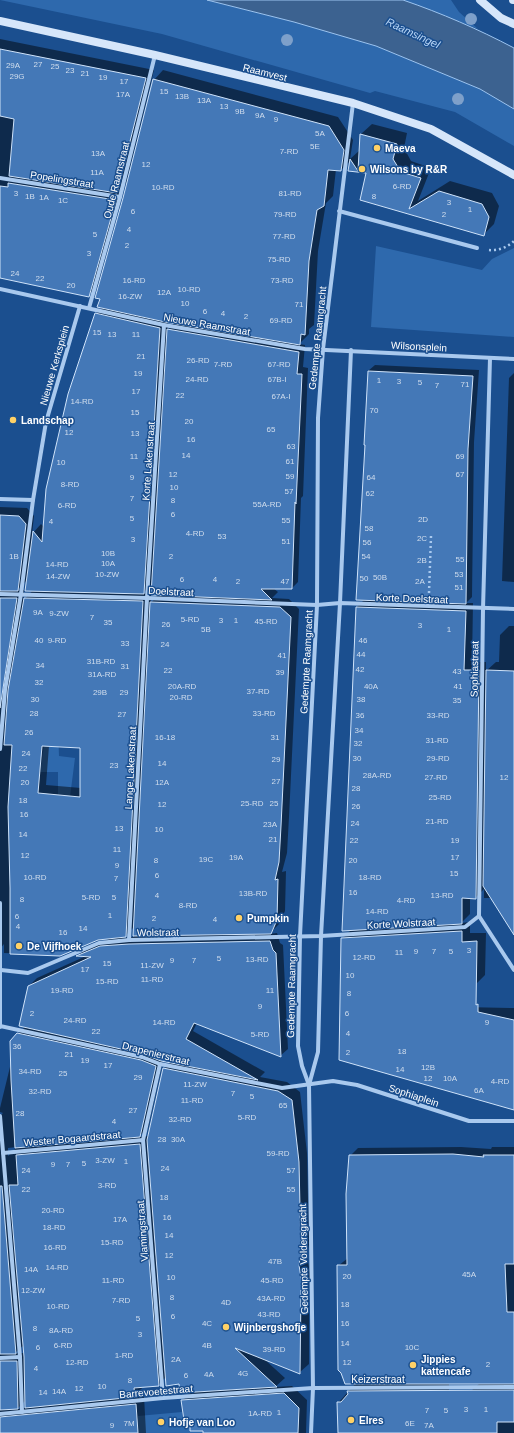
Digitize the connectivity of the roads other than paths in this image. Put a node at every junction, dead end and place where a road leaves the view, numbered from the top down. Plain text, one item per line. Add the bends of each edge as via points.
1 (480, 0) edge
2 (0, 21) edge
3 (514, 24) edge
4 (155, 55) junction
5 (353, 103) junction
6 (514, 176) edge
7 (0, 178) edge
8 (120, 197) junction
9 (339, 211) junction
10 (477, 248) road end
11 (0, 289) edge
12 (80, 306) junction
13 (89, 308) junction
14 (164, 325) junction
15 (323, 349) junction
16 (351, 350) junction
17 (490, 358) junction
18 (514, 359) edge
19 (0, 499) edge
20 (33, 500) junction
21 (0, 594) edge
22 (21, 594) junction
23 (147, 598) junction
24 (340, 603) junction
25 (317, 605) junction
26 (482, 609) junction
27 (514, 609) edge
28 (0, 749) edge
29 (0, 902) edge
30 (479, 916) junction
31 (300, 936) junction
32 (321, 936) junction
33 (129, 940) junction
34 (1, 970) edge
35 (514, 970) edge
36 (0, 1027) edge
37 (160, 1064) junction
38 (309, 1085) junction
39 (0, 1116) edge
40 (514, 1121) edge
41 (143, 1140) junction
42 (3, 1153) junction
43 (20, 1357) junction
44 (0, 1358) edge
45 (514, 1387) edge
46 (313, 1388) junction
47 (163, 1398) junction
48 (22, 1412) junction
49 (0, 1414) edge
50 (311, 1433) edge

1 - 3 street via 501,18
2 - 4 street, Raamvest
4 - 5 street, Raamvest
4 - 8 street, Oude Raamstraat
5 - 6 street, Raamvest via 431,129
5 - 9 street, Gedempte Raamgracht
7 - 8 street, Popelingstraat
8 - 13 street, Oude Raamstraat
9 - 10 street
9 - 15 street, Gedempte Raamgracht
11 - 12 street
12 - 13 street
12 - 20 street, Nieuwe Kerksplein via 46,422
13 - 14 street, Nieuwe Raamstraat
14 - 15 street, Nieuwe Raamstraat via 305,349
14 - 23 street, Korte Lakenstraat
15 - 16 street, Wilsonsplein
15 - 25 street, Gedempte Raamgracht via 318,418
16 - 17 street, Wilsonsplein
16 - 24 street
17 - 18 street, Wilsonsplein
17 - 26 street, Sophiastraat
19 - 20 street
20 - 22 street, Nieuwe Kerksplein
21 - 22 street, Doelstraat
22 - 23 street, Doelstraat
22 - 28 street, Nieuwe Kerksplein
23 - 25 street, Doelstraat
23 - 33 street, Lange Lakenstraat
24 - 25 street, Doelstraat
24 - 26 street, Korte Doelstraat
24 - 32 street
25 - 31 street, Gedempte Raamgracht
26 - 27 street, Korte Doelstraat
26 - 30 street, Sophiastraat
29 - 34 street
30 - 32 street, Korte Wolstraat via 466,927
30 - 35 street
31 - 32 street, Wolstraat
31 - 33 street, Wolstraat
31 - 38 street, Gedempte Raamgracht via 298,1046
32 - 38 street via 318,1052
33 - 34 street, Wolstraat via 100,943 28,973
34 - 36 street
36 - 37 street, Drapenierstraat via 142,1057
37 - 38 street, Drapenierstraat via 282,1088
37 - 41 street, Vlamingstraat
38 - 40 street, Sophiaplein via 333,1081 357,1085 469,1121
38 - 46 street, Gedempte Voldersgracht
39 - 42 street
41 - 42 street, Wester Bogaardstraat
41 - 47 street, Vlamingstraat
42 - 43 street
43 - 44 street
43 - 48 street
45 - 46 street, Keizerstraat
46 - 47 street, Barrevoetestraat
46 - 50 street, Gedempte Voldersgracht
47 - 48 street, Barrevoetestraat
48 - 49 street, Barrevoetestraat

